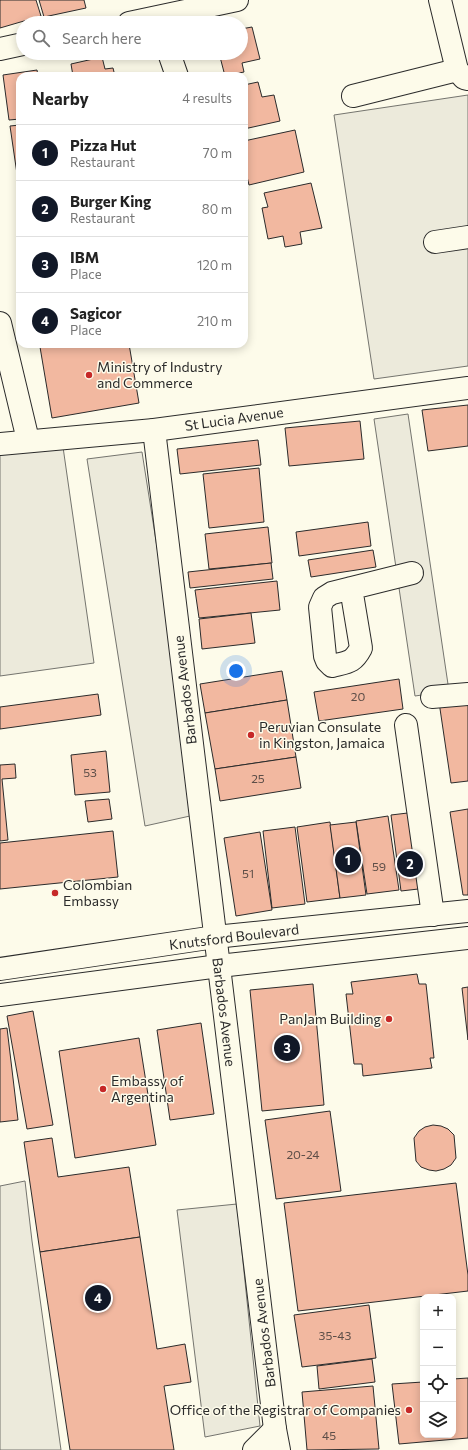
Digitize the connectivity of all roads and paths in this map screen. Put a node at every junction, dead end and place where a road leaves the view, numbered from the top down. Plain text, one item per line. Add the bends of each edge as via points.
1 (237, 0) edge
2 (440, 0) edge
3 (155, 14) edge
4 (16, 46) edge
5 (0, 49) edge
6 (171, 60) edge
7 (176, 72) edge
8 (463, 75) edge
9 (353, 96) dead end
10 (468, 237) edge
11 (435, 242) dead end
12 (0, 323) edge
13 (468, 388) edge
14 (154, 430) junction
15 (28, 440) junction
16 (0, 444) edge
17 (412, 573) dead end
18 (351, 588) dead end
19 (468, 694) edge
20 (432, 697) dead end
21 (406, 725) dead end
22 (468, 911) edge
23 (434, 915) junction
24 (215, 937) junction
25 (468, 938) edge
26 (218, 966) junction
27 (0, 969) edge
28 (0, 995) edge
29 (275, 1429) junction
30 (254, 1450) edge
31 (279, 1450) edge

1 - 3 street
2 - 8 street
4 - 5 street
6 - 7 street
8 - 9 street
10 - 11 street
12 - 15 street
13 - 14 street, St Lucia Avenue
14 - 15 street, St Lucia Avenue
14 - 24 street, Barbados Avenue
15 - 16 street, St Lucia Avenue
17 - 18 street
19 - 20 street
21 - 23 street
22 - 23 street, Knutsford Boulevard
23 - 24 street, Knutsford Boulevard
24 - 26 street, Barbados Avenue
24 - 27 street, Knutsford Boulevard
25 - 26 street, Knutsford Boulevard
26 - 28 street, Knutsford Boulevard
26 - 29 street, Barbados Avenue
29 - 30 street
29 - 31 street, Barbados Avenue

